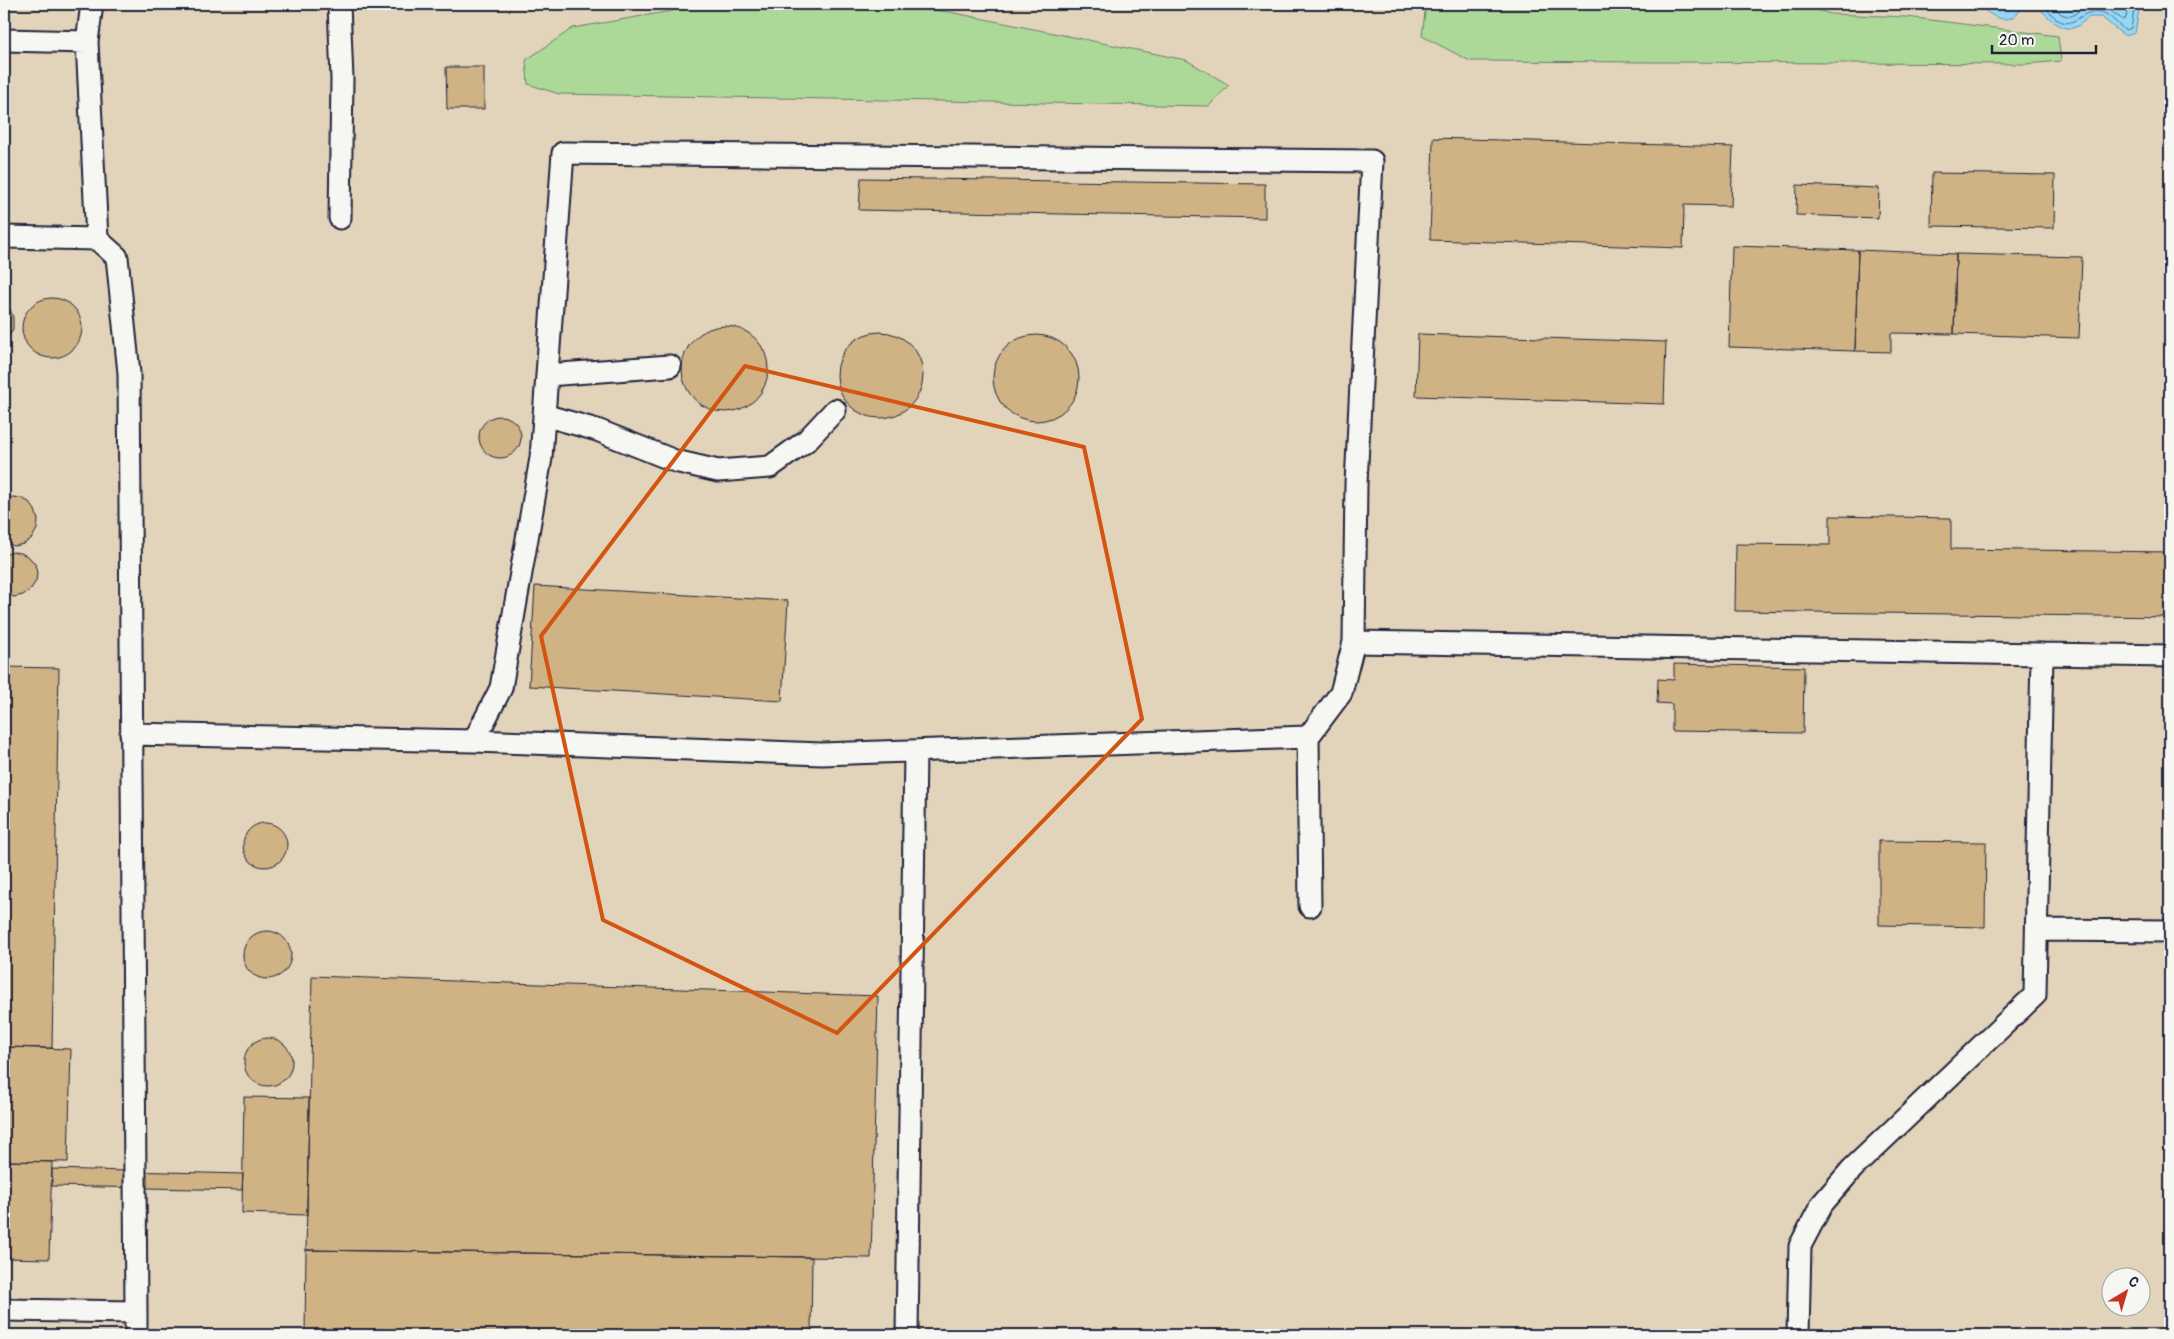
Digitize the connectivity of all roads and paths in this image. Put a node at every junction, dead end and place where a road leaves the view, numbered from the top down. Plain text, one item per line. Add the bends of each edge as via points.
1 (92, 4) edge
2 (339, 4) edge
3 (4, 40) edge
4 (87, 42) junction
5 (340, 218) dead end
6 (4, 238) edge
7 (96, 239) junction
8 (670, 366) dead end
9 (547, 375) junction
10 (835, 410) dead end
11 (544, 415) junction
12 (1354, 642) junction
13 (2042, 654) junction
14 (2170, 656) edge
15 (132, 734) junction
16 (1308, 737) junction
17 (474, 740) junction
18 (915, 751) junction
19 (1310, 906) dead end
20 (2037, 930) junction
21 (2170, 931) edge
22 (4, 1310) edge
23 (136, 1312) junction
24 (136, 1335) edge
25 (907, 1335) edge
26 (1798, 1335) edge

1 - 4 lane
2 - 5 lane via 342,79
3 - 4 lane
4 - 7 lane
6 - 7 lane
7 - 15 lane via 117,257 129,373
8 - 9 lane
9 - 11 lane
9 - 12 lane via 563,154 1372,161 1356,484
10 - 11 lane via 806,441 770,466 718,471 675,461 597,430
11 - 17 lane via 541,458 501,688
12 - 13 lane
12 - 16 lane via 1341,692
13 - 14 lane
13 - 20 lane
15 - 17 lane
15 - 23 lane
16 - 18 lane
16 - 19 lane
17 - 18 lane via 822,754
18 - 25 lane
20 - 21 lane
20 - 26 lane via 2035,995 1852,1169 1822,1204 1800,1246
22 - 23 lane
23 - 24 lane

